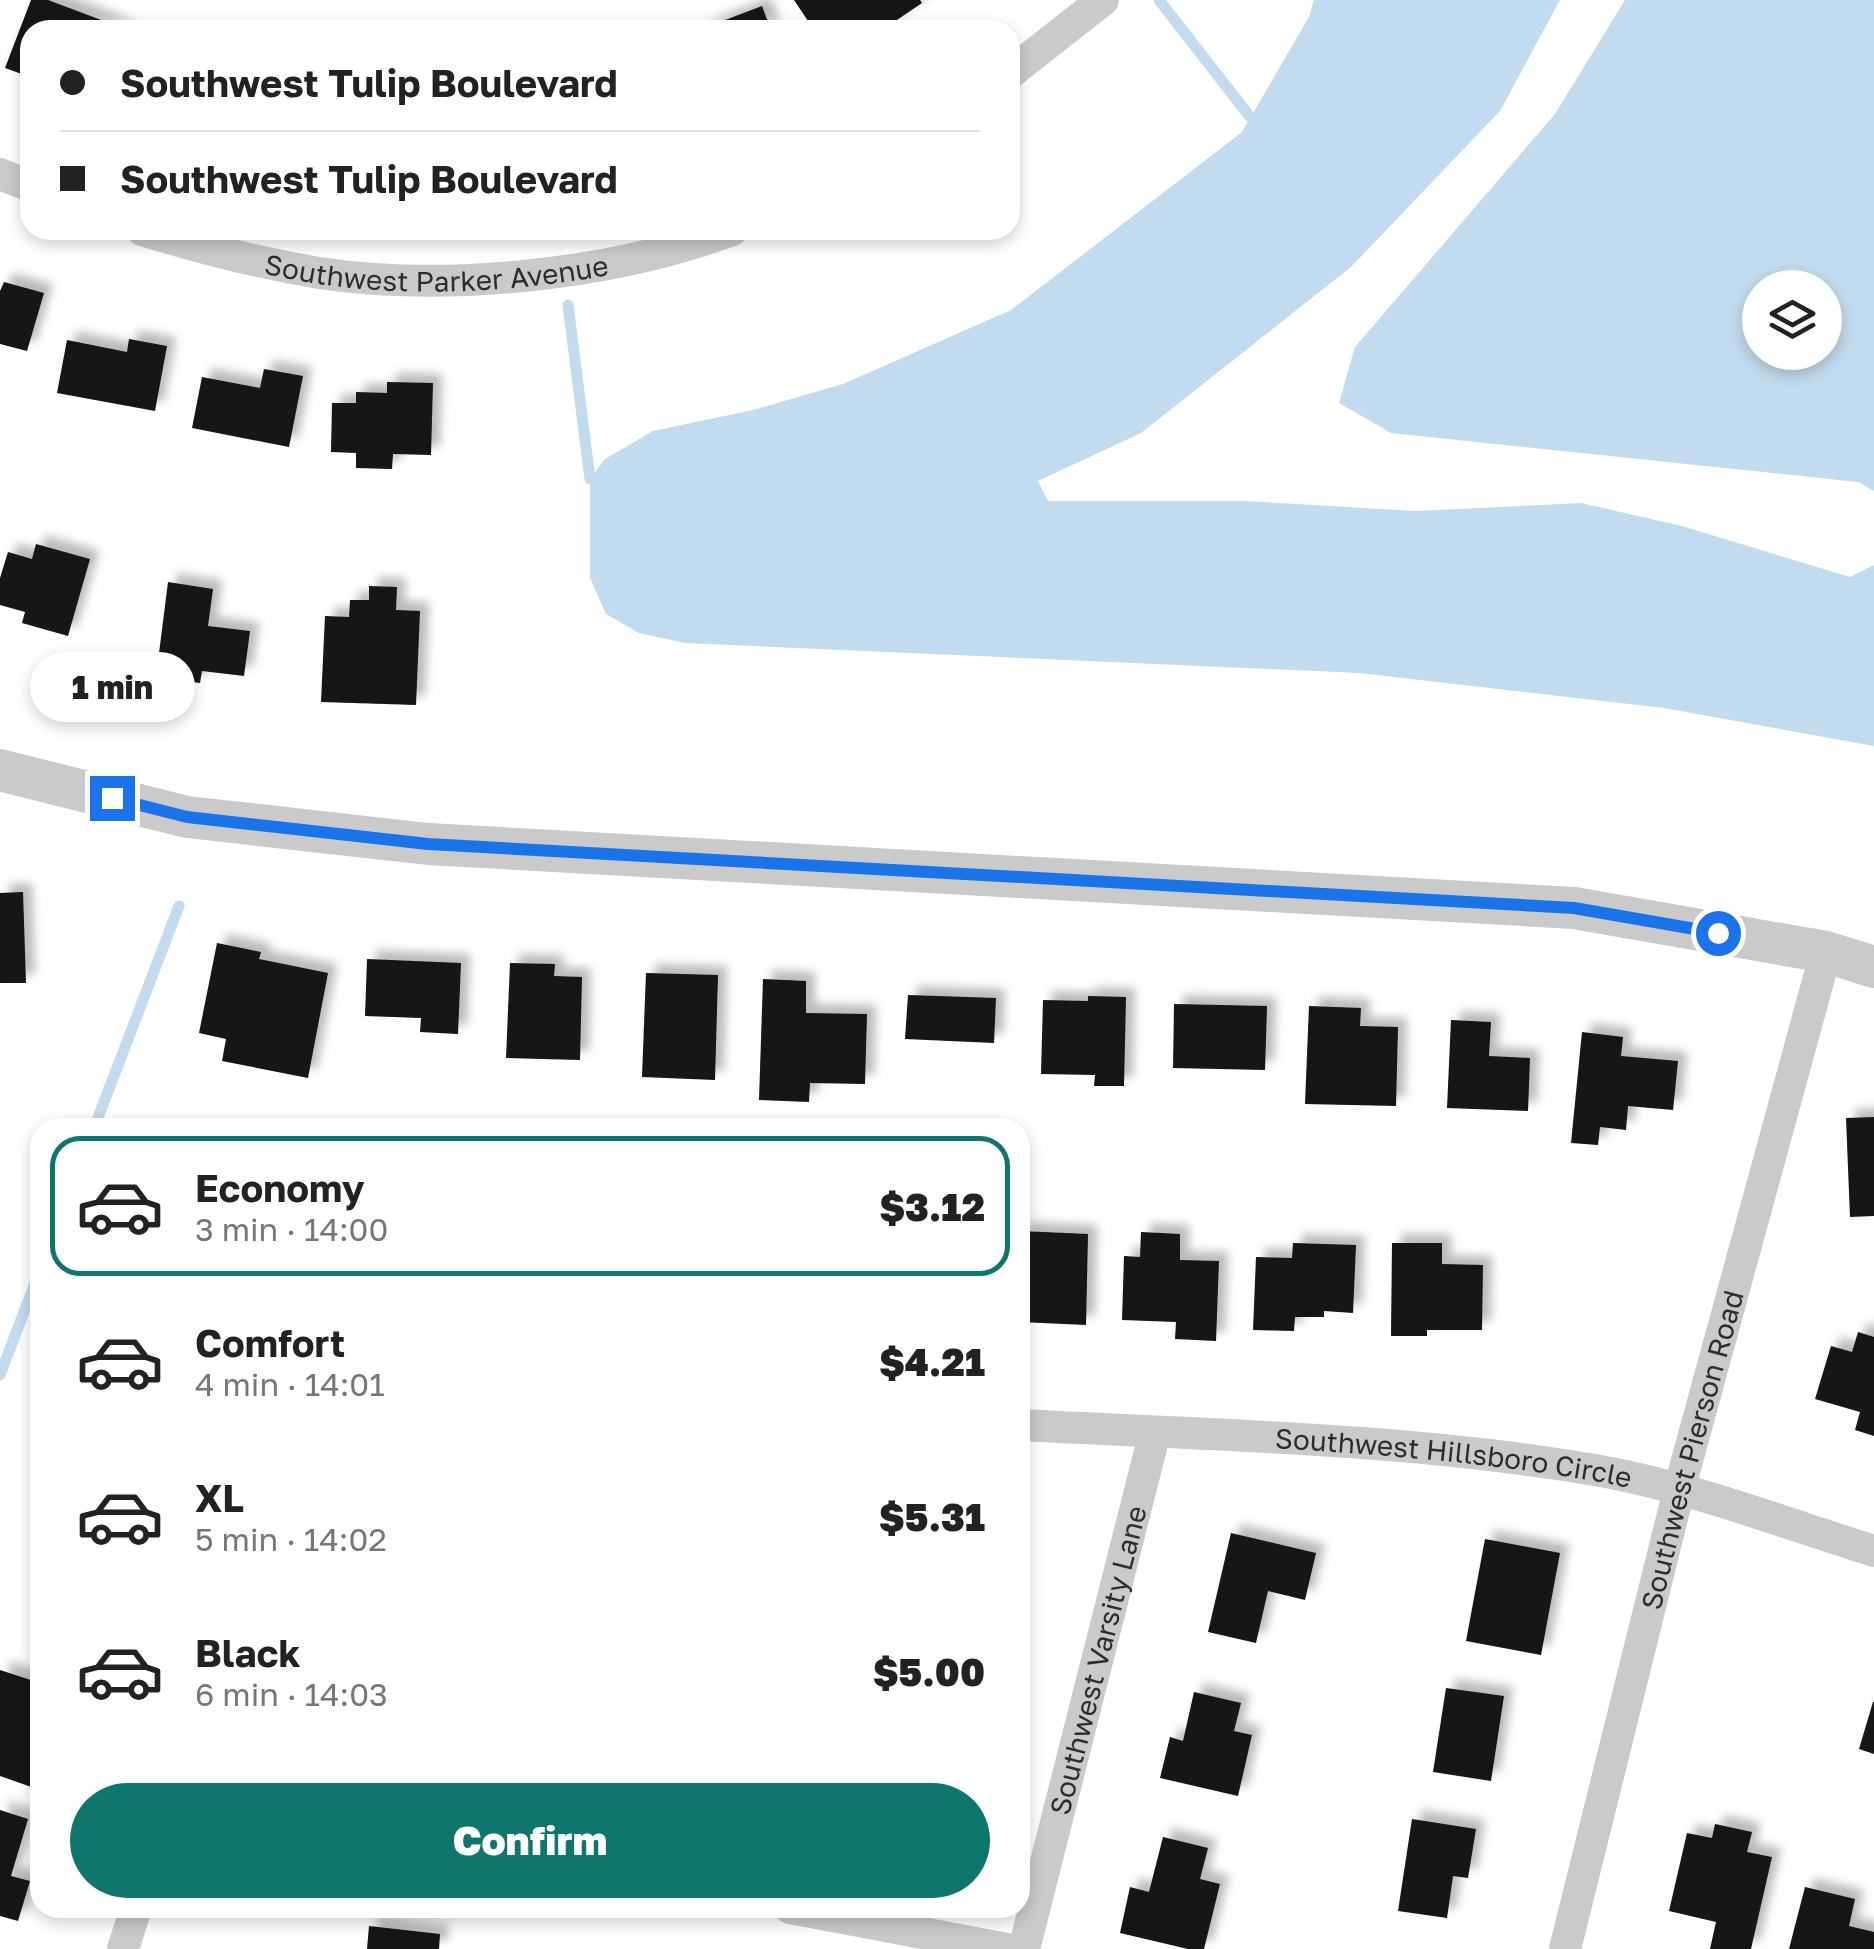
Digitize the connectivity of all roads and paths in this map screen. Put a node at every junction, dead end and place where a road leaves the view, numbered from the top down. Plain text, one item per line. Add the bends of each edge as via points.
1 (1103, 0) edge
2 (1020, 65) edge
3 (178, 240) edge
4 (697, 240) edge
5 (0, 770) edge
6 (1826, 952) junction
7 (1874, 967) edge
8 (1030, 1426) edge
9 (1154, 1432) junction
10 (1679, 1490) junction
11 (1874, 1551) edge
12 (133, 1918) edge
13 (843, 1918) edge
14 (123, 1949) edge
15 (1007, 1949) edge
16 (1024, 1949) edge
17 (1565, 1949) edge

1 - 2 street
3 - 4 street, Southwest Parker Avenue via 322,273 424,279 566,271
5 - 6 street via 187,817 428,844 1574,908
6 - 7 street
6 - 10 street, Southwest Pierson Road
8 - 9 street, Southwest Hillsboro Circle
9 - 10 street, Southwest Hillsboro Circle via 1436,1450 1591,1469
9 - 16 street, Southwest Varsity Lane
10 - 11 street, Southwest Hillsboro Circle
10 - 17 street, Southwest Pierson Road
12 - 14 street
13 - 15 street

